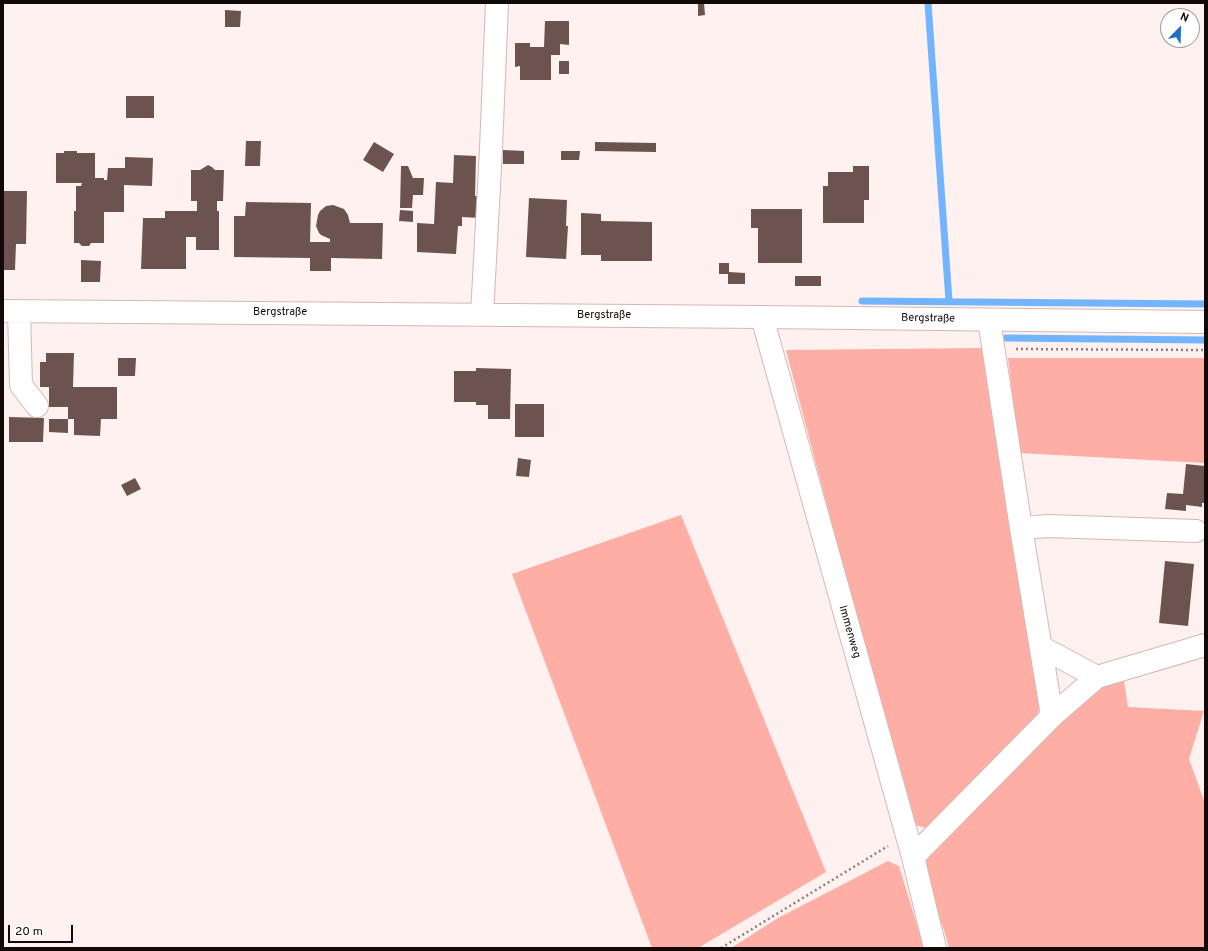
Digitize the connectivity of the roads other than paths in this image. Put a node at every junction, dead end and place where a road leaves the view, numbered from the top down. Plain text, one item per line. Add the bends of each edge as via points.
1 (497, 3) edge
2 (11, 312) edge
3 (482, 315) junction
4 (762, 317) junction
5 (990, 320) junction
6 (1205, 322) edge
7 (37, 406) dead end
8 (1020, 528) junction
9 (1196, 532) dead end
10 (1205, 645) edge
11 (1041, 647) junction
12 (1097, 677) junction
13 (1052, 716) junction
14 (910, 848) junction
15 (935, 948) edge

1 - 3 street via 492,149
2 - 3 street, Bergstraße
2 - 7 street via 21,385
3 - 4 street, Bergstraße
4 - 5 street, Bergstraße
4 - 14 street, Immenweg
5 - 6 street, Bergstraße
5 - 8 street
8 - 9 street via 1048,526
8 - 11 street
10 - 12 street
11 - 12 street
11 - 13 street
12 - 13 street
13 - 14 street
14 - 15 street, Immenweg

